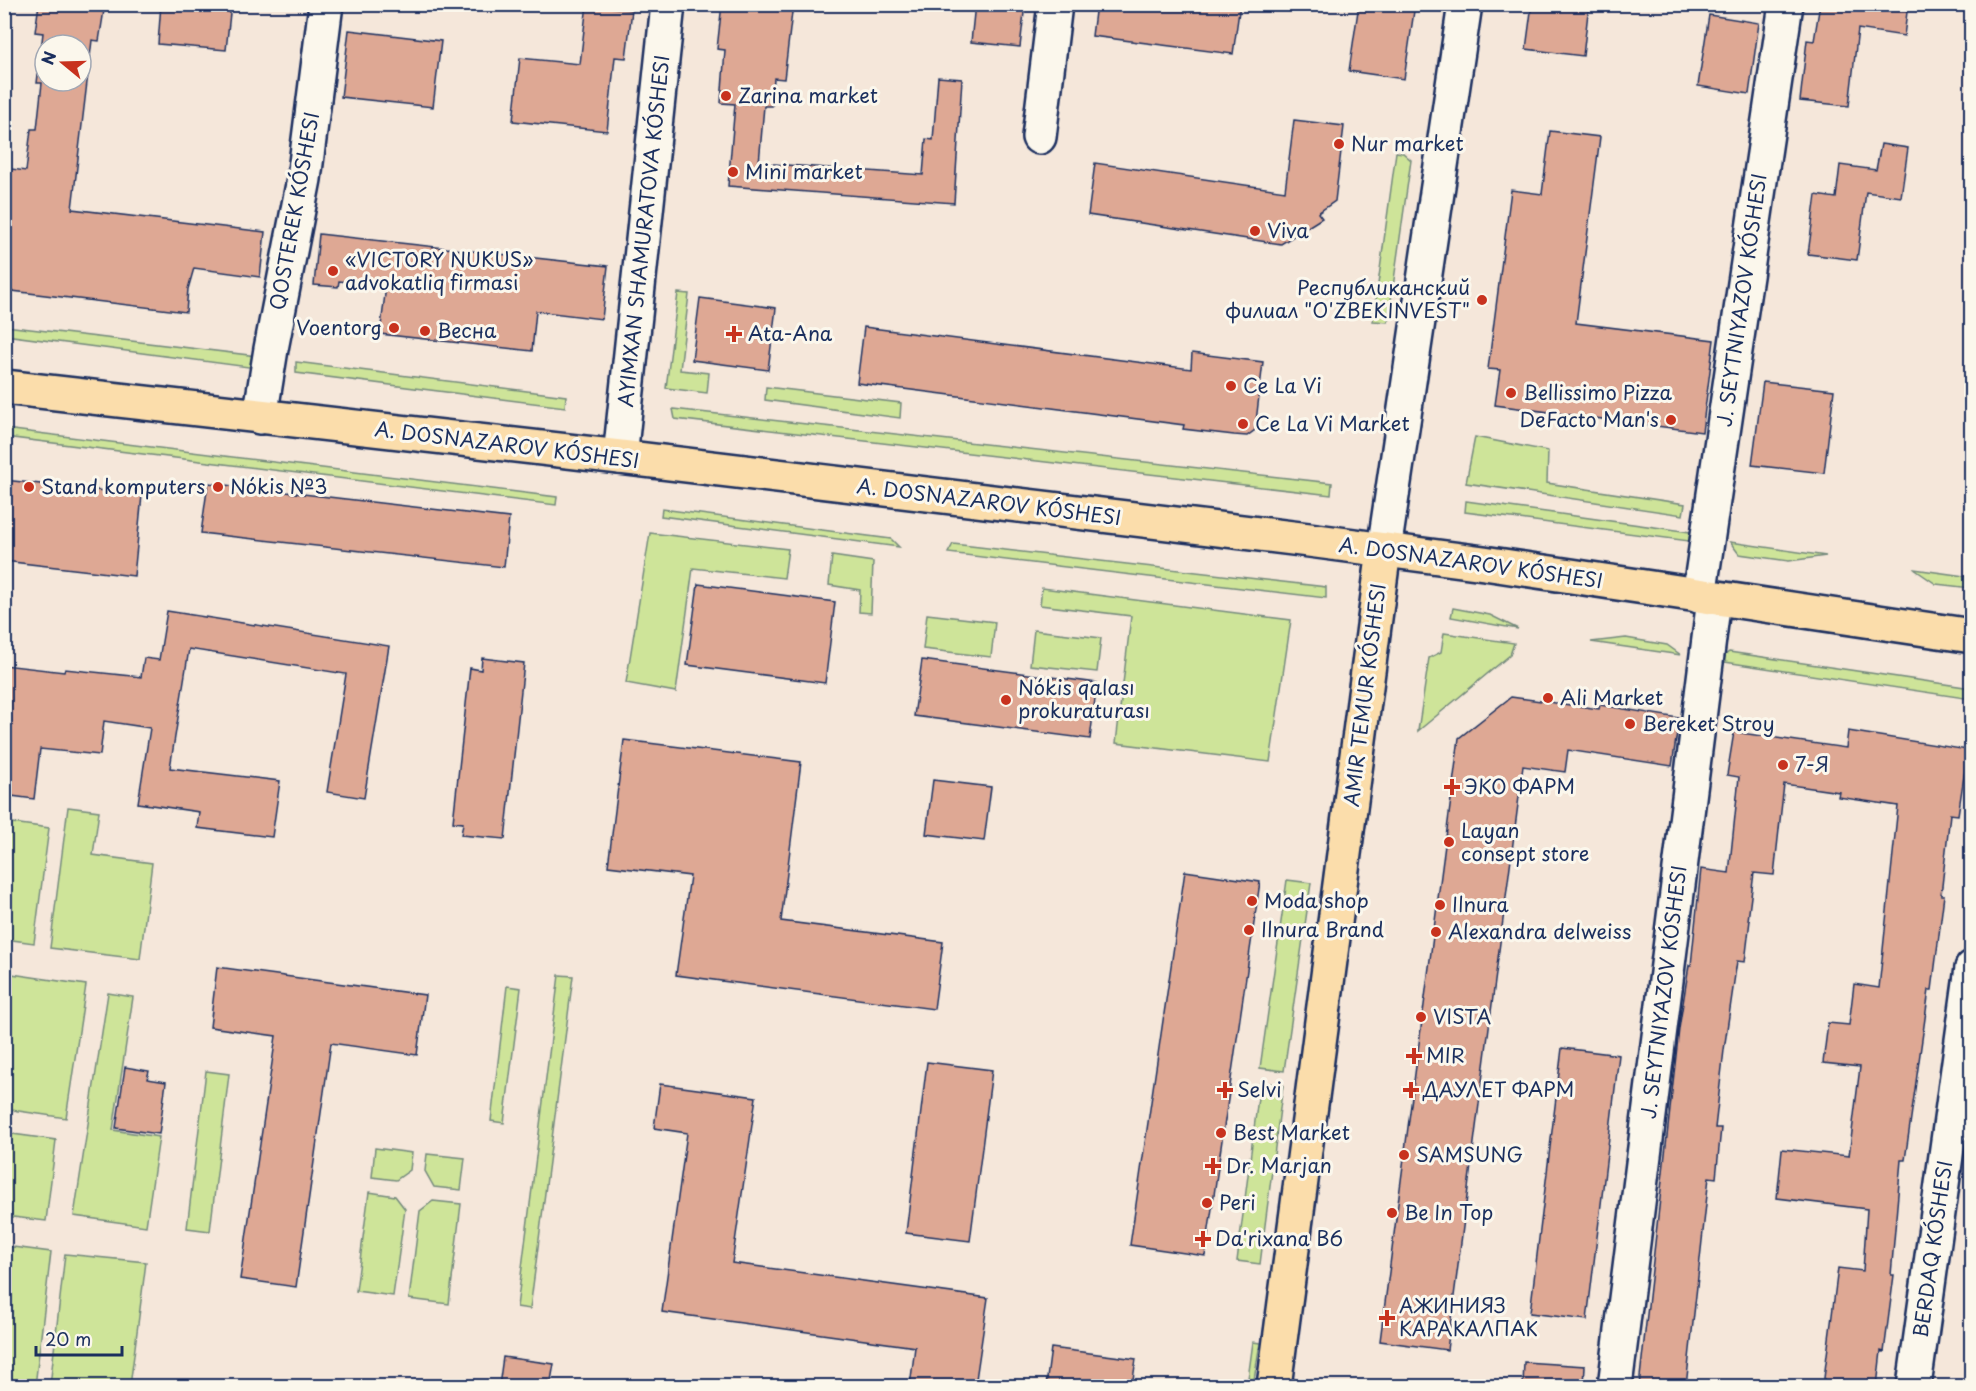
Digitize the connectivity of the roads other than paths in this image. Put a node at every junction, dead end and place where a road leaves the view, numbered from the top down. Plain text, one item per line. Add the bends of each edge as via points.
1 (326, 4) edge
2 (668, 4) edge
3 (1055, 4) edge
4 (1465, 4) edge
5 (1786, 4) edge
6 (1040, 137) dead end
7 (4, 387) edge
8 (260, 417) junction
9 (620, 457) junction
10 (1384, 550) junction
11 (1707, 597) junction
12 (1971, 636) edge
13 (1971, 968) edge
14 (1274, 1386) edge
15 (1615, 1386) edge
16 (1914, 1386) edge

1 - 8 street, QOSTEREK KÓSHESI via 303,179
2 - 9 street
3 - 6 street
4 - 10 street, AMIR TEMUR KÓSHESI
5 - 11 street, J. SEYTNIYAZOV KÓSHESI
7 - 8 main road, A. DOSNAZAROV KÓSHESI
8 - 9 main road, A. DOSNAZAROV KÓSHESI
9 - 10 main road, A. DOSNAZAROV KÓSHESI
10 - 11 main road, A. DOSNAZAROV KÓSHESI
10 - 14 main road, AMIR TEMUR KÓSHESI
11 - 12 main road, A. DOSNAZAROV KÓSHESI
11 - 15 street, J. SEYTNIYAZOV KÓSHESI
13 - 16 street, BERDAQ KÓSHESI

